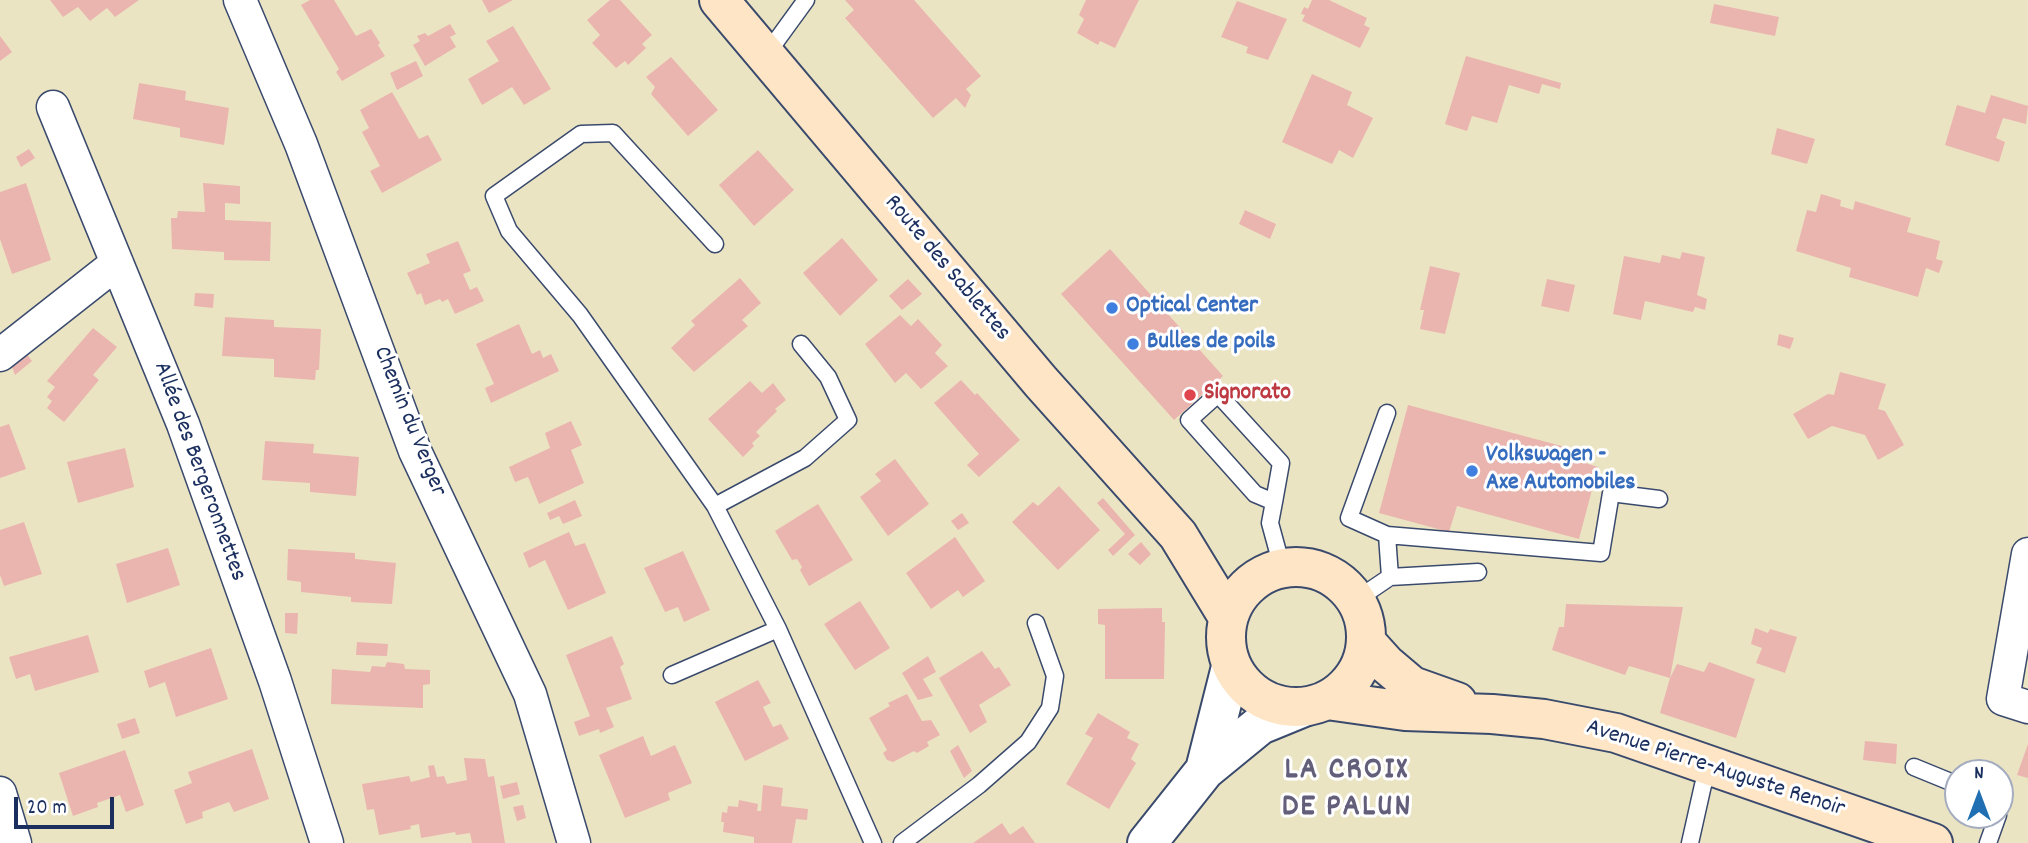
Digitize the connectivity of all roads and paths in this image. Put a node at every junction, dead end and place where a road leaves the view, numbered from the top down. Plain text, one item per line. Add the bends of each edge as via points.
1 (240, 0) edge
2 (719, 0) edge
3 (806, 0) edge
4 (766, 55) junction
5 (53, 107) dead end
6 (715, 244) dead end
7 (117, 263) junction
8 (801, 344) dead end
9 (0, 355) edge
10 (1387, 413) dead end
11 (1659, 499) dead end
12 (1274, 502) junction
13 (715, 506) junction
14 (1178, 535) junction
15 (1387, 535) junction
16 (2028, 554) edge
17 (1270, 571) junction
18 (1478, 572) dead end
19 (1390, 577) junction
20 (1356, 600) junction
21 (1228, 617) junction
22 (1036, 623) dead end
23 (778, 629) junction
24 (1367, 643) junction
25 (1231, 667) junction
26 (672, 675) dead end
27 (2015, 703) edge
28 (1316, 704) junction
29 (1492, 714) junction
30 (1711, 767) junction
31 (1914, 767) dead end
32 (1205, 770) junction
33 (1944, 779) edge
34 (0, 793) edge
35 (15, 843) edge
36 (327, 843) edge
37 (574, 843) edge
38 (873, 843) edge
39 (902, 843) edge
40 (1147, 843) edge
41 (1690, 843) edge
42 (1933, 843) edge

1 - 37 street, Chemin du Verger via 301,144 415,451 530,694
2 - 4 main road, Route des Sablettes
3 - 4 lane
4 - 14 main road, Route des Sablettes via 1041,382
5 - 7 street, Allée des Bergeronnettes
6 - 13 lane via 613,133 581,134 494,196 509,231 580,315
7 - 9 street
7 - 36 street, Allée des Bergeronnettes via 183,424
8 - 13 lane via 828,377 848,420 805,458
10 - 15 lane via 1349,518
11 - 15 lane via 1611,493 1601,553
12 - 12 lane via 1281,463 1218,394 1189,420 1255,495
12 - 17 lane
13 - 23 lane
14 - 17 main road via 1209,553
14 - 21 main road
15 - 19 lane
16 - 27 street
17 - 20 main road via 1304,566 1324,572 1343,583
17 - 21 main road via 1239,593
18 - 19 lane
19 - 20 lane
20 - 24 main road via 1363,613
21 - 25 main road via 1225,642
22 - 39 lane via 1055,676 1050,708 1028,742
23 - 26 lane
23 - 38 lane
24 - 28 main road via 1354,677 1342,690
24 - 29 main road, Avenue Pierre-Auguste Renoir via 1412,686
25 - 28 main road via 1261,699 1282,706
25 - 32 street
28 - 29 main road, Avenue Pierre-Auguste Renoir
28 - 32 street via 1260,725
29 - 30 main road, Avenue Pierre-Auguste Renoir via 1616,733
30 - 41 lane
30 - 42 main road, Avenue Pierre-Auguste Renoir
31 - 33 lane
32 - 40 street
34 - 35 street

